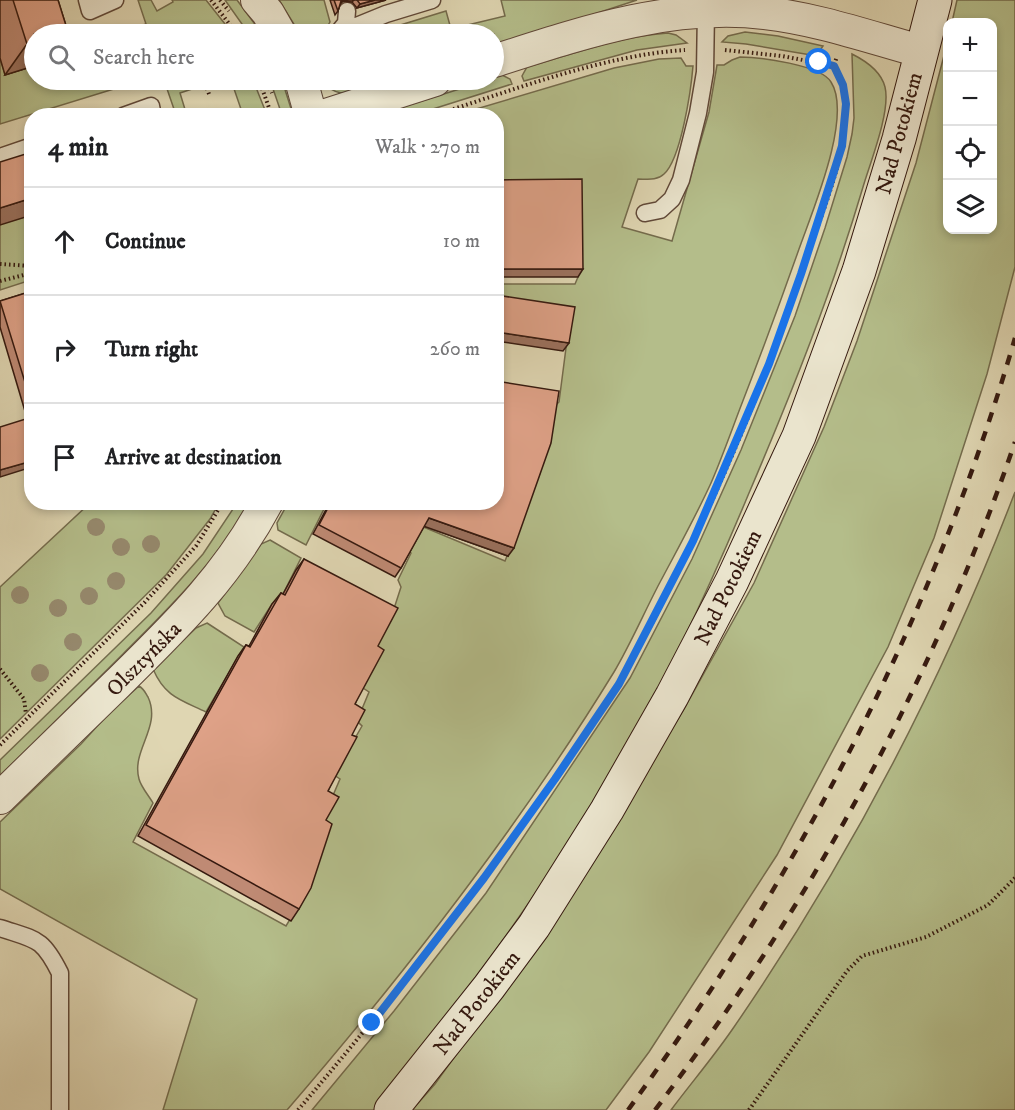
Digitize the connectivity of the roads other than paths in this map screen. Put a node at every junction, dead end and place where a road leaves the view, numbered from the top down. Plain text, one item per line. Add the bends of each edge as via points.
1 (87, 0) edge
2 (115, 0) edge
3 (257, 0) edge
4 (935, 0) edge
5 (397, 6) edge
6 (706, 10) junction
7 (347, 11) dead end
8 (274, 24) edge
9 (344, 24) edge
10 (358, 24) edge
11 (920, 51) junction
12 (504, 58) edge
13 (304, 90) edge
14 (404, 90) edge
15 (309, 108) edge
16 (347, 108) edge
17 (24, 149) edge
18 (0, 157) edge
19 (645, 213) dead end
20 (263, 510) edge
21 (0, 798) edge
22 (0, 928) edge
23 (60, 1110) edge
24 (391, 1110) edge

1 - 2 lane via 90,11
3 - 8 street
4 - 11 main road, Nad Potokiem
5 - 10 lane
6 - 11 street via 810,20
6 - 12 street via 619,24
6 - 19 lane via 705,72 681,180 672,199 660,210
7 - 9 lane
11 - 24 main road, Nad Potokiem via 899,139 859,271 799,436 732,581 672,696 534,926
13 - 15 street
14 - 16 street
17 - 18 lane
20 - 21 street, Olsztyńska via 228,567 164,639
22 - 23 lane via 40,942 60,973

